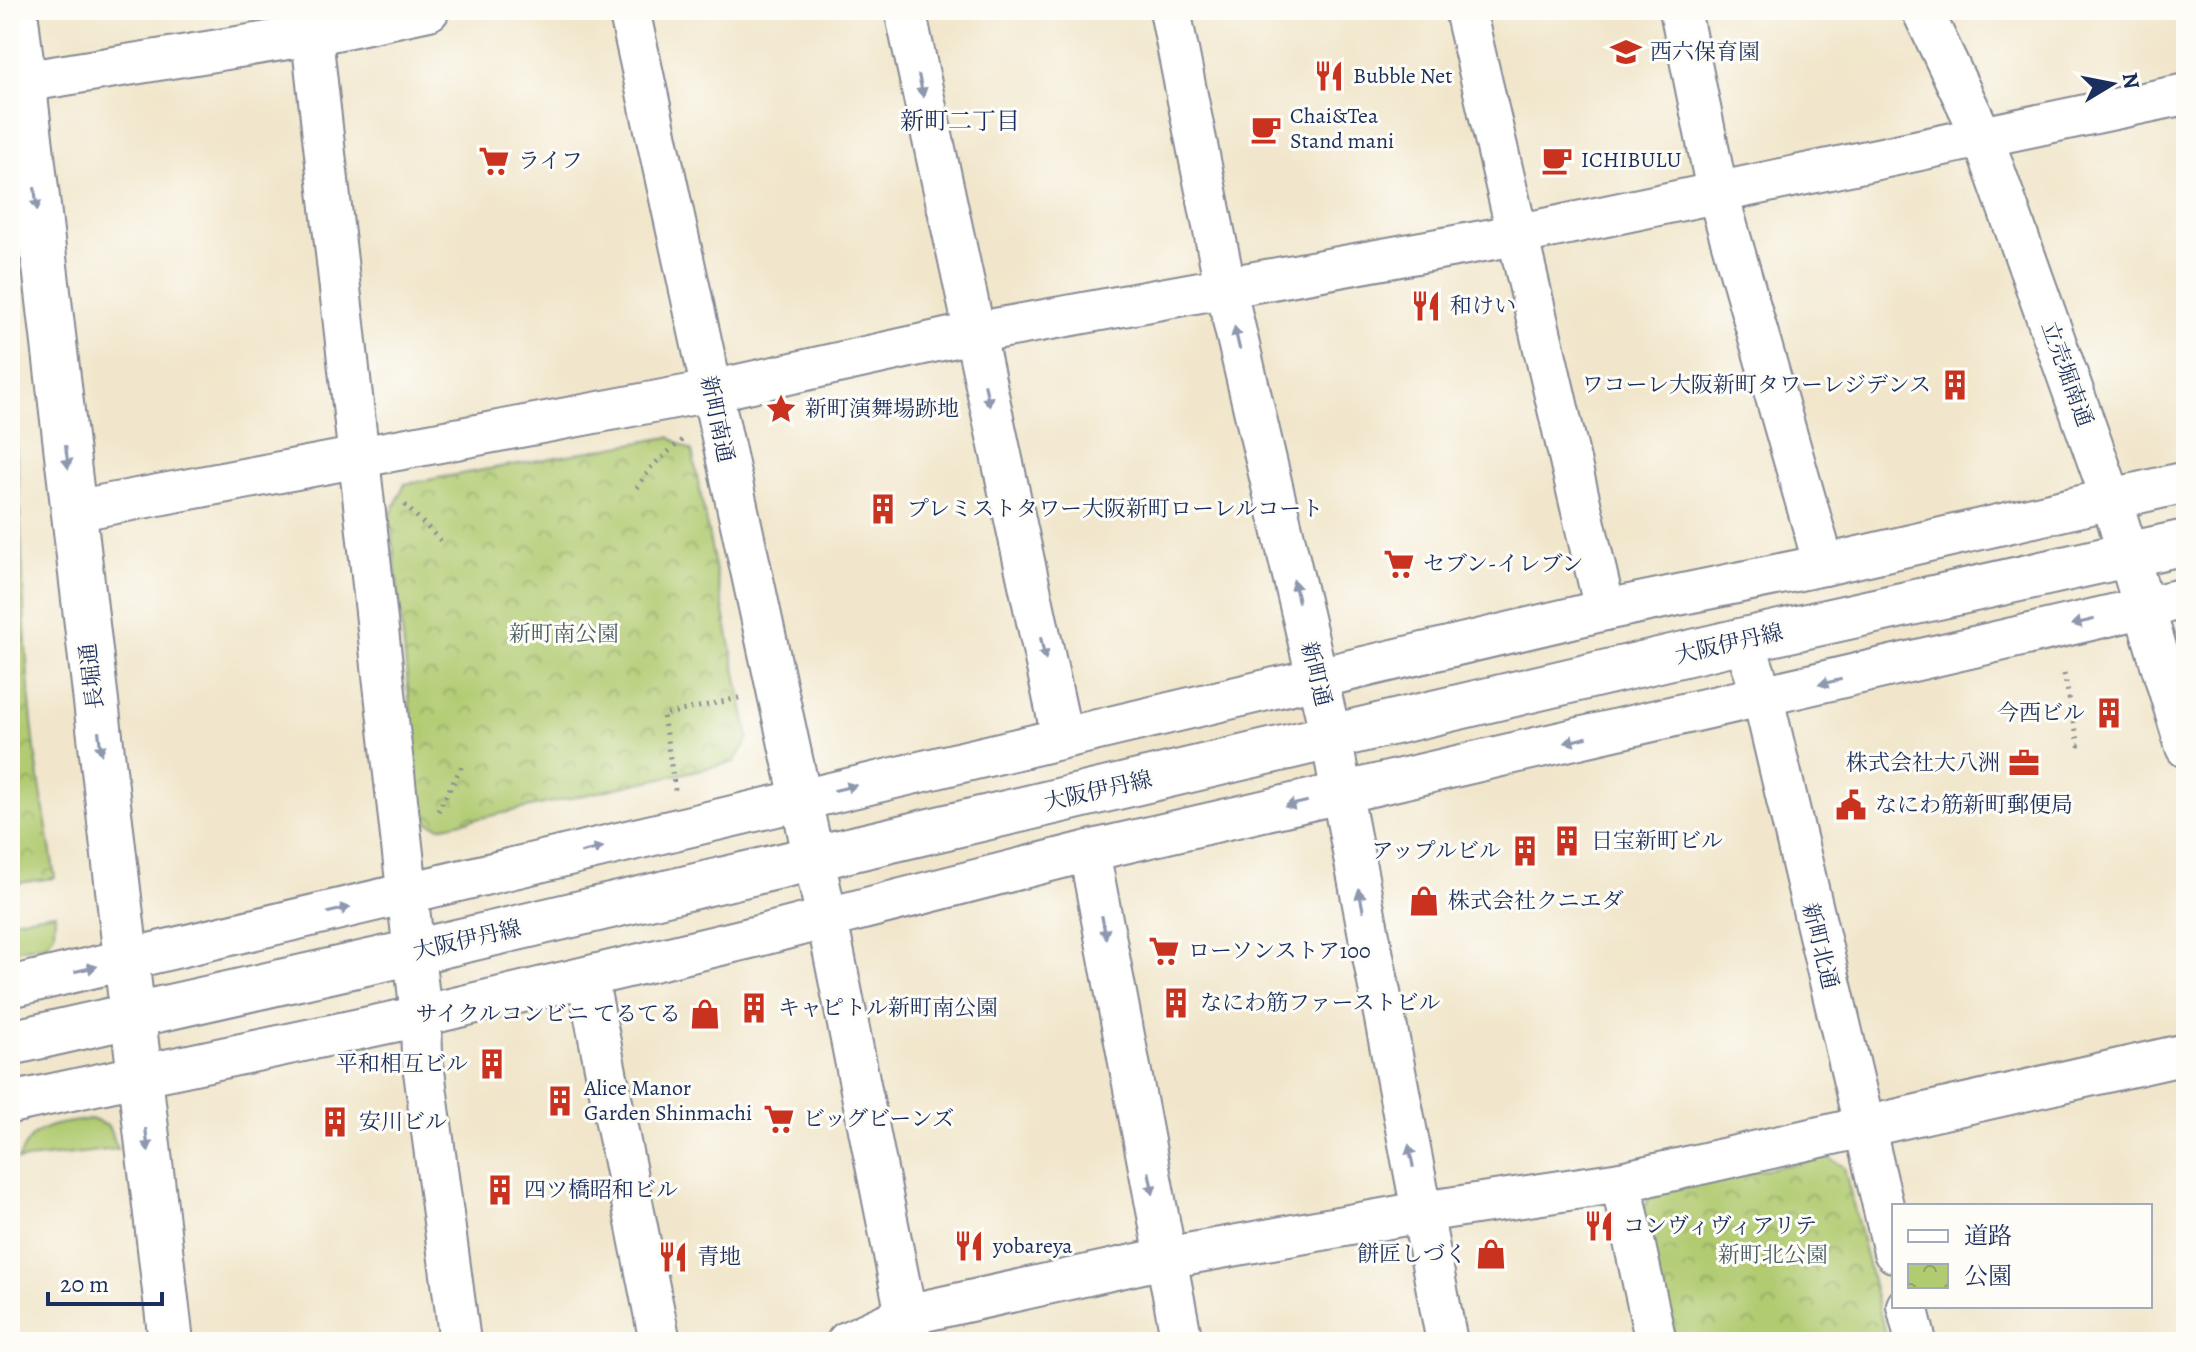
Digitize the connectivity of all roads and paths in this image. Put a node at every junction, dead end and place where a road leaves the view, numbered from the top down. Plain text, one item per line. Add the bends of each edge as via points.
1 (15, 10) edge
2 (429, 10) edge
3 (629, 10) edge
4 (905, 10) edge
5 (1170, 10) edge
6 (1465, 10) edge
7 (1680, 10) edge
8 (1922, 10) edge
9 (310, 22) edge
10 (22, 82) junction
11 (2186, 94) edge
12 (1983, 138) junction
13 (1717, 191) junction
14 (1516, 235) junction
15 (1225, 286) junction
16 (973, 333) junction
17 (711, 391) junction
18 (683, 439) dead end
19 (356, 458) junction
20 (2186, 482) edge
21 (637, 488) dead end
22 (2111, 498) junction
23 (403, 503) dead end
24 (73, 511) junction
25 (2186, 542) edge
26 (443, 543) dead end
27 (2128, 555) junction
28 (1824, 565) junction
29 (2186, 598) edge
30 (2142, 608) junction
31 (1605, 610) junction
32 (1744, 640) junction
33 (2064, 674) dead end
34 (1317, 679) junction
35 (747, 696) dead end
36 (1763, 698) junction
37 (1062, 737) junction
38 (1331, 737) junction
39 (2084, 743) dead end
40 (2186, 747) edge
41 (464, 762) dead end
42 (675, 791) dead end
43 (1341, 794) junction
44 (431, 824) dead end
45 (805, 829) junction
46 (1089, 851) junction
47 (407, 895) junction
48 (827, 919) junction
49 (414, 952) junction
50 (125, 960) junction
51 (587, 977) junction
52 (10, 987) edge
53 (132, 1014) junction
54 (421, 1016) junction
55 (10, 1043) edge
56 (2186, 1054) edge
57 (139, 1075) junction
58 (10, 1103) edge
59 (1863, 1125) junction
60 (1621, 1182) junction
61 (1422, 1212) junction
62 (1892, 1244) edge
63 (1165, 1258) junction
64 (1908, 1308) edge
65 (909, 1328) edge
66 (171, 1342) edge
67 (460, 1342) edge
68 (660, 1342) edge
69 (847, 1342) edge
70 (1182, 1342) edge
71 (1447, 1342) edge
72 (1656, 1342) edge
73 (1916, 1342) edge

1 - 10 main road, 長堀通
2 - 9 street
3 - 17 street, 新町南通
4 -> 16 street
5 - 15 street, 新町通
6 - 14 street
7 - 13 street
8 - 12 street, 立売堀南通
9 - 10 street
9 - 19 street
10 -> 24 main road, 長堀通
11 - 12 street
12 - 13 street
12 - 22 street, 立売堀南通
13 - 14 street
13 - 28 street
14 - 15 street
14 - 31 street
15 - 16 street
34 -> 15 street, 新町通
16 - 17 street
16 -> 37 street
17 - 19 street
17 - 45 street, 新町南通
18 - 21 path via 652,466
19 - 24 street
19 - 47 street
20 - 22 street
22 - 27 street, 立売堀南通
22 - 28 street
23 - 26 path
24 -> 50 main road, 長堀通
25 - 27 main road, 大阪伊丹線
27 - 30 street, 立売堀南通
27 - 32 main road, 大阪伊丹線
28 - 31 street
29 - 30 street
30 -> 36 street
30 - 40 street, 立売堀南通
31 - 34 street
32 - 36 street, 新町北通
32 - 38 main road, 大阪伊丹線
33 - 39 path via 2079,745
34 - 37 street
34 - 38 street, 新町通
35 - 42 path via 663,715
36 -> 43 street
36 - 59 street, 新町北通
45 -> 37 street
38 - 43 street, 新町通
38 - 45 main road, 大阪伊丹線
41 - 44 path
43 -> 46 street
61 -> 43 street, 新町通
47 -> 45 street
45 - 48 street, 新町南通
45 - 49 main road, 大阪伊丹線
46 - 48 street
46 -> 63 street
47 - 49 street
50 -> 47 street
48 - 51 street
48 - 65 street, 新町南通
49 - 53 main road, 大阪伊丹線
49 - 54 street
52 -> 50 street
50 - 53 main road, 長堀通
51 - 54 street
51 - 68 street
53 - 55 main road, 大阪伊丹線
53 - 57 main road, 長堀通
54 - 57 street
54 - 67 street
56 - 59 street
57 - 58 street
57 -> 66 main road, 長堀通
59 - 60 street
59 - 62 street, 新町北通
60 - 61 street
60 - 72 street
61 - 63 street
61 - 71 street, 新町通
63 - 65 street
63 - 70 street
64 - 73 street
65 - 69 street

